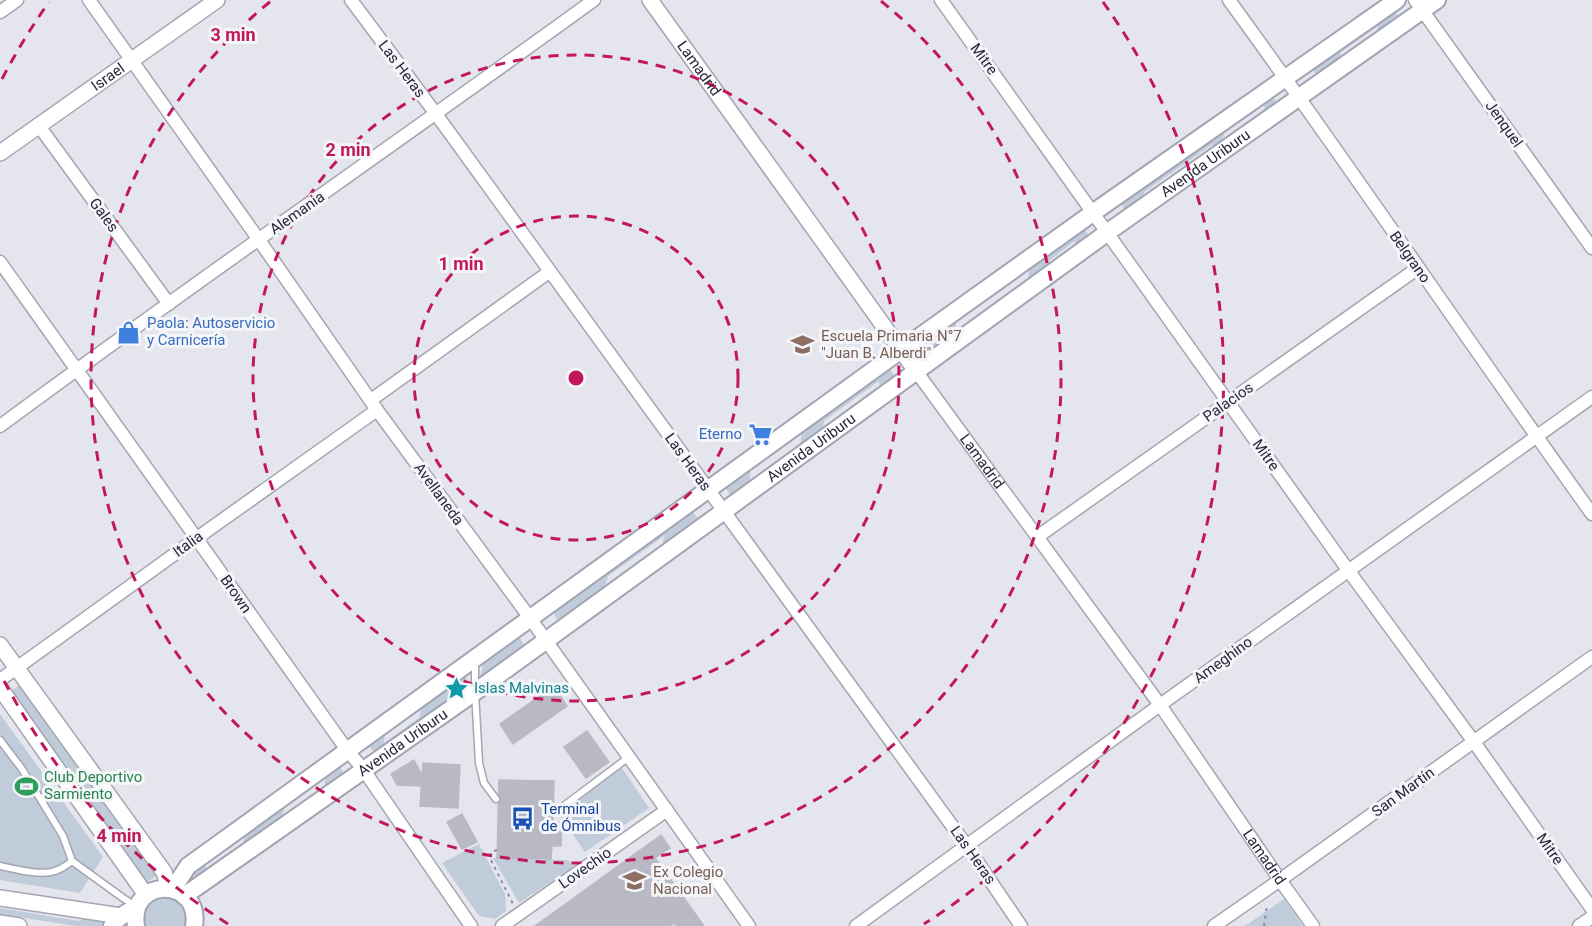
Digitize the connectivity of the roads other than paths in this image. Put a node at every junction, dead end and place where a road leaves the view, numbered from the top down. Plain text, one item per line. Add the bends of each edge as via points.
1 (17, 0) edge
2 (89, 0) edge
3 (217, 0) edge
4 (351, 0) edge
5 (594, 0) edge
6 (650, 0) edge
7 (941, 0) edge
8 (1228, 0) edge
9 (1397, 0) edge
10 (1437, 0) edge
11 (1419, 5) edge
12 (0, 12) edge
13 (131, 61) junction
14 (1285, 78) junction
15 (1299, 96) junction
16 (436, 114) junction
17 (39, 126) junction
18 (0, 153) edge
19 (1094, 212) junction
20 (1108, 232) junction
21 (259, 240) junction
22 (1592, 248) edge
23 (0, 262) edge
24 (1418, 268) junction
25 (549, 272) junction
26 (169, 304) junction
27 (901, 350) junction
28 (76, 370) junction
29 (916, 371) junction
30 (1592, 397) edge
31 (1229, 402) junction
32 (374, 405) junction
33 (0, 426) edge
34 (1536, 436) junction
35 (709, 489) junction
36 (724, 511) junction
37 (1592, 513) edge
38 (1037, 537) junction
39 (196, 538) junction
40 (1348, 570) junction
41 (530, 618) junction
42 (546, 640) junction
43 (0, 645) edge
44 (475, 657) junction
45 (1592, 657) edge
46 (16, 668) junction
47 (0, 680) edge
48 (0, 688) edge
49 (475, 692) junction
50 (1160, 705) junction
51 (0, 740) edge
52 (1474, 742) junction
53 (347, 750) junction
54 (629, 756) junction
55 (363, 769) junction
56 (496, 799) dead end
57 (565, 805) dead end
58 (667, 810) junction
59 (966, 845) junction
60 (72, 861) junction
61 (0, 866) edge
62 (1275, 884) junction
63 (175, 891) junction
64 (0, 898) edge
65 (140, 903) junction
66 (1592, 909) edge
67 (1592, 916) edge
68 (116, 921) edge
69 (197, 922) edge
70 (0, 923) edge
71 (19, 926) edge
72 (136, 926) edge
73 (471, 926) edge
74 (502, 926) edge
75 (749, 926) edge
76 (856, 926) edge
77 (1021, 926) edge
78 (1214, 926) edge
79 (1313, 926) edge
80 (1579, 926) edge

1 - 12 street
2 - 13 street, Avellaneda
3 - 13 street, Israel
4 - 16 street, Las Heras
5 - 16 street, Alemania
6 - 27 street, Lamadrid
7 - 19 street, Mitre
8 - 14 street, Belgrano
9 - 14 main road, Avenida Uriburu
10 - 11 main road, Avenida Uriburu
11 - 15 main road, Avenida Uriburu
11 - 22 street, Jenquel
13 - 17 street, Israel
13 - 21 street, Avellaneda
14 - 15 street, Belgrano
14 - 19 main road, Avenida Uriburu
15 - 20 main road, Avenida Uriburu
15 - 24 street, Belgrano
16 - 21 street, Alemania
16 - 25 street, Las Heras
17 - 18 street, Israel
17 - 26 street, Gales
19 - 20 street, Mitre
19 - 27 main road, Avenida Uriburu
20 - 29 main road, Avenida Uriburu
20 - 31 street, Mitre
21 - 26 street, Alemania
21 - 32 street, Avellaneda
23 - 28 street, Brown
24 - 31 street, Palacios
24 - 34 street, Belgrano
25 - 32 street, Italia
25 - 35 street, Las Heras
26 - 28 street, Alemania
27 - 29 street, Lamadrid
27 - 35 main road, Avenida Uriburu
28 - 33 street, Alemania
28 - 39 street, Brown
29 - 36 main road, Avenida Uriburu
29 - 38 street, Lamadrid
30 - 34 street, Ameghino
31 - 38 street, Palacios
31 - 40 street, Mitre
32 - 39 street, Italia
32 - 41 street, Avellaneda
34 - 37 street, Belgrano
34 - 40 street, Ameghino
35 - 36 street, Las Heras
35 - 41 main road, Avenida Uriburu
36 - 42 main road, Avenida Uriburu
36 - 59 street, Las Heras
38 - 50 street, Lamadrid
39 - 46 street, Italia
39 - 53 street, Brown
40 - 50 street, Ameghino
40 - 52 street, Mitre
41 - 42 street, Avellaneda
41 - 44 main road, Avenida Uriburu
42 - 49 main road, Avenida Uriburu
42 - 54 street, Avellaneda
43 - 46 street
44 - 49 lane
44 - 53 main road, Avenida Uriburu
45 - 52 street, San Martín
46 - 47 street, Italia
46 - 63 street
48 - 65 street
49 - 55 main road, Avenida Uriburu
49 - 56 lane via 479,763 484,783
50 - 59 street, Ameghino
50 - 62 street, Lamadrid
51 - 60 lane via 63,836
52 - 62 street, San Martín
52 - 66 street, Mitre
53 - 55 street, Brown
53 - 63 main road, Avenida Uriburu via 188,866
54 - 57 lane
54 - 58 street, Avellaneda
55 - 63 main road, Avenida Uriburu
55 - 73 street, Brown
58 - 74 street, Lovechio
58 - 75 street, Avellaneda
59 - 76 street, Ameghino
59 - 77 street, Las Heras
60 - 61 lane via 53,872
60 - 65 lane via 123,898
62 - 78 street, San Martín
62 - 79 street, Lamadrid
63 - 65 main road via 157,889
63 - 69 main road via 192,907
64 - 68 street
65 - 68 main road
65 - 72 main road
67 - 80 street
70 - 71 street

